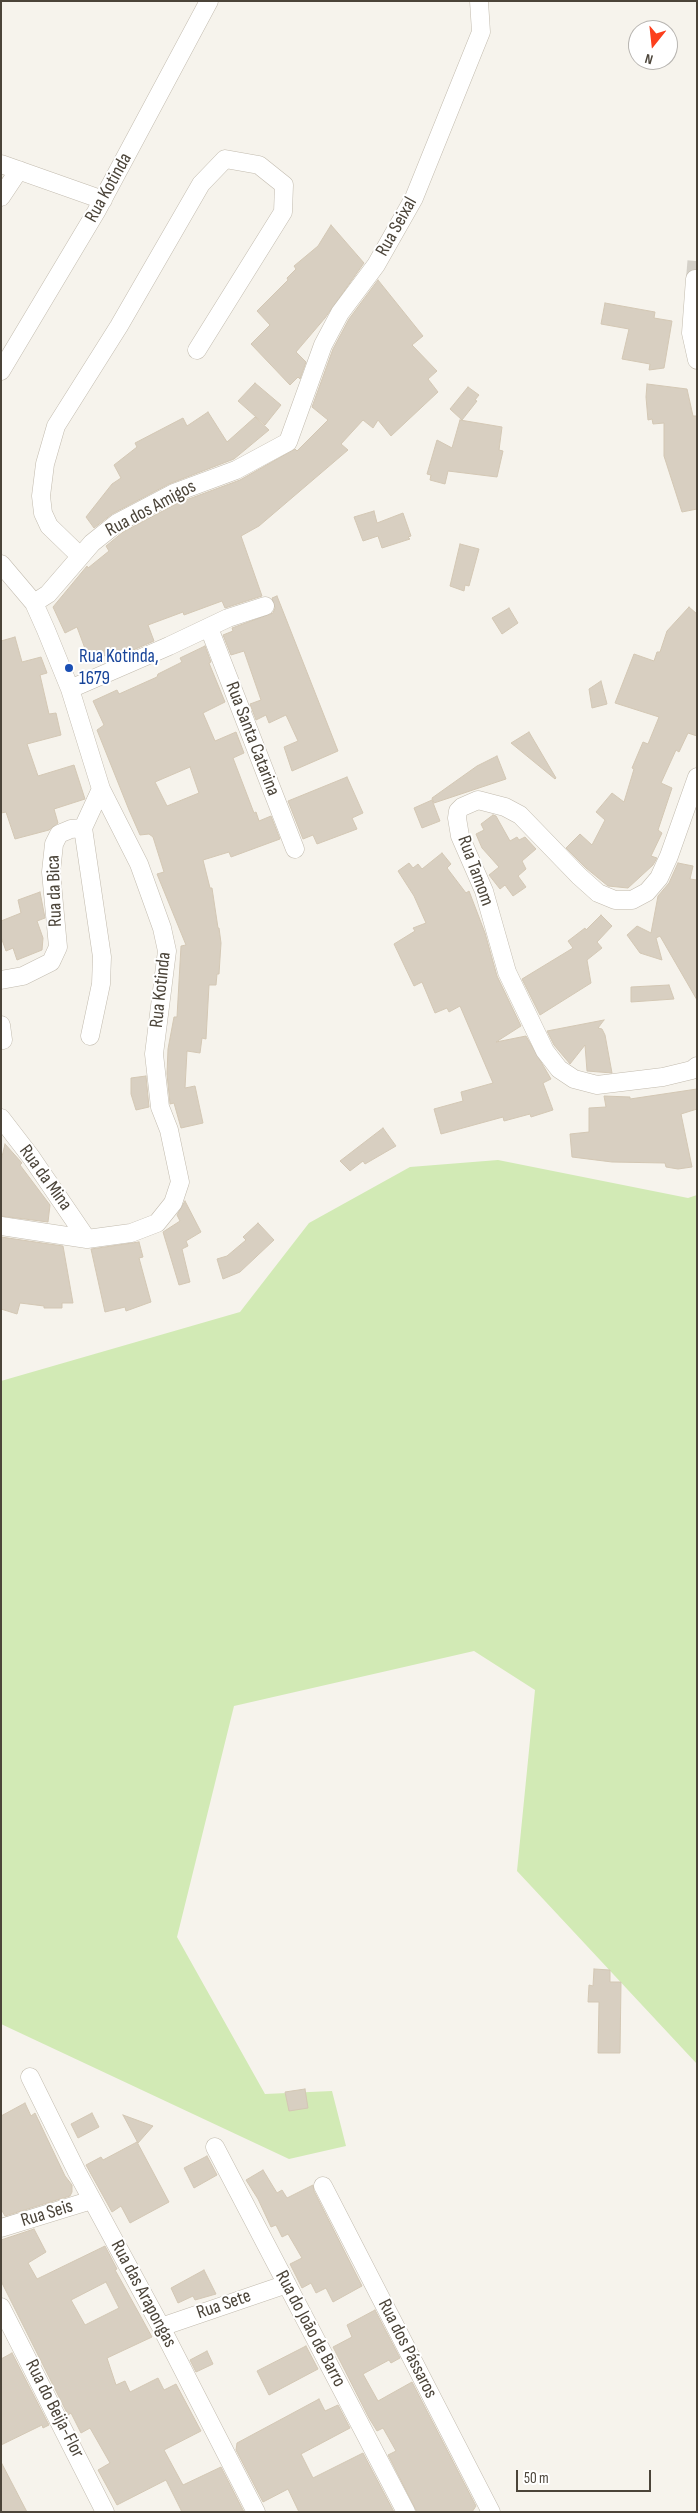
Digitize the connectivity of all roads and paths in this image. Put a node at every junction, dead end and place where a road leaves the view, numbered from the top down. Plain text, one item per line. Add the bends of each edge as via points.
1 (210, 1) edge
2 (479, 1) edge
3 (1, 164) edge
4 (19, 170) junction
5 (1, 198) edge
6 (103, 200) junction
7 (695, 279) dead end
8 (197, 350) dead end
9 (697, 360) edge
10 (1, 371) edge
11 (288, 442) joint
12 (80, 556) junction
13 (1, 564) edge
14 (34, 603) junction
15 (265, 606) dead end
16 (209, 628) junction
17 (70, 690) junction
18 (697, 776) edge
19 (101, 789) junction
20 (83, 828) junction
21 (295, 849) dead end
22 (1, 980) edge
23 (90, 1036) dead end
24 (697, 1066) edge
25 (1, 1118) edge
26 (1, 1226) edge
27 (87, 1239) junction
28 (30, 2076) dead end
29 (215, 2147) dead end
30 (322, 2186) dead end
31 (92, 2200) junction
32 (1, 2228) edge
33 (286, 2284) junction
34 (1, 2308) edge
35 (161, 2327) junction
36 (489, 2511) edge
37 (105, 2512) edge
38 (256, 2512) edge
39 (406, 2512) edge

1 - 6 street, Rua Kotinda
2 - 11 street, Rua Seixal via 481,32 414,198 376,265 340,314 323,346
3 - 4 street
4 - 5 street
4 - 6 street
6 - 10 street, Rua Kotinda
7 - 9 street via 691,333
8 - 12 street via 283,212 284,184 258,165 225,159 201,184 56,426 45,464 41,496 43,514 49,526
11 - 12 street, Rua dos Amigos via 236,470 197,483 134,513 106,531
12 - 14 street, Rua dos Amigos via 60,583
13 - 14 street, Rua Kotinda
14 - 17 street, Rua Kotinda
15 - 16 street
16 - 17 street
16 - 21 street, Rua Santa Catarina
17 - 19 street, Rua Kotinda
18 - 24 street, Rua Tamom via 658,878 647,892 632,900 615,900 598,893 520,816 505,806 478,800 462,807 456,818 460,836 484,890 507,972 545,1051 559,1069 574,1079 597,1085 663,1077
19 - 20 street
19 - 27 street, Rua Kotinda via 142,872 166,941 154,1054 160,1107 169,1130 180,1182 173,1204 157,1223 131,1233
20 - 22 street, Rua da Bica via 59,834 50,858 58,947 51,962 23,976
20 - 23 street via 102,957 101,984
25 - 27 street, Rua da Mina
26 - 27 street, Rua Kotinda
28 - 31 street, Rua das Arapongas
29 - 33 street, Rua do João de Barro
30 - 36 street, Rua dos Pássaros
31 - 32 street, Rua Seis
31 - 35 street, Rua das Arapongas
33 - 35 street, Rua Sete
33 - 39 street, Rua do João de Barro
34 - 37 street, Rua do Beija-Flor
35 - 38 street, Rua das Arapongas

